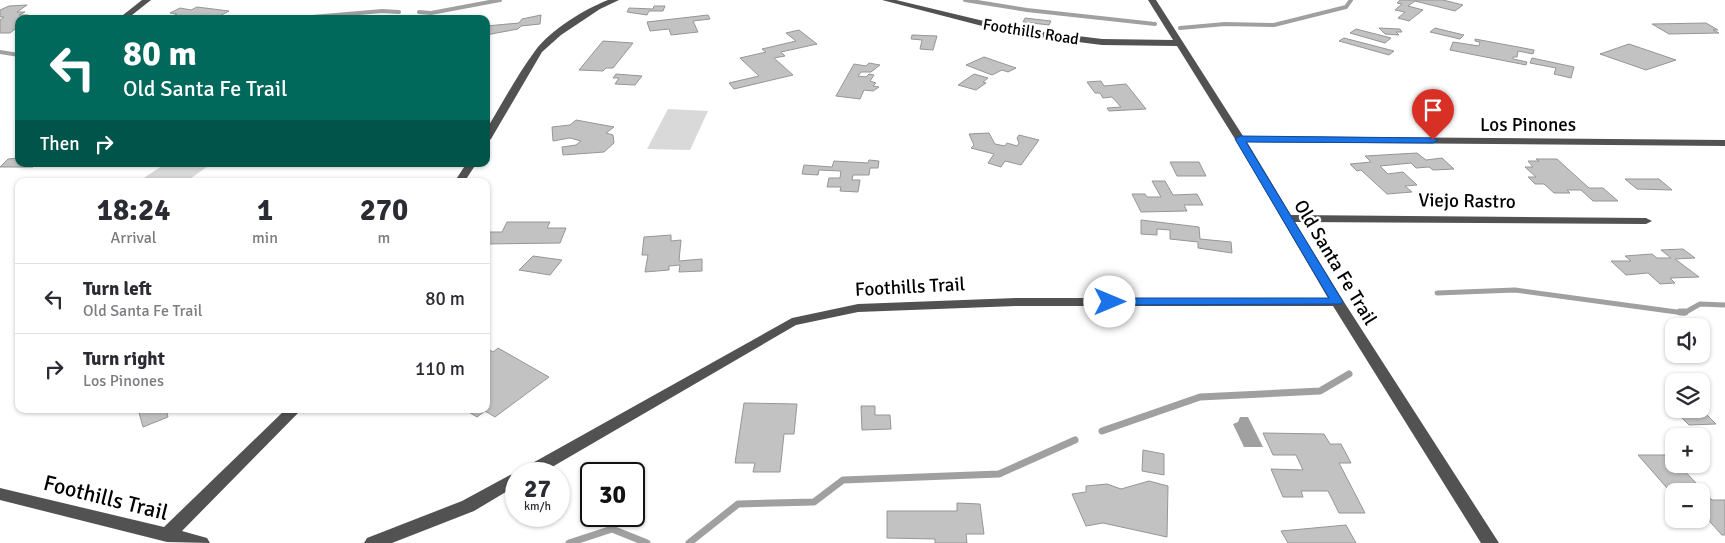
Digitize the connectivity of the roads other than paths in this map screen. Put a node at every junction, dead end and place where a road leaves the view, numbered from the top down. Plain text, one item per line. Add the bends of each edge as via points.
1 (146, 0) edge
2 (615, 0) edge
3 (886, 0) edge
4 (1152, 0) edge
5 (127, 15) edge
6 (1178, 43) junction
7 (490, 132) edge
8 (1240, 139) junction
9 (1725, 143) edge
10 (469, 167) edge
11 (462, 178) edge
12 (1288, 218) junction
13 (1646, 221) dead end
14 (1337, 302) junction
15 (291, 413) edge
16 (547, 462) edge
17 (505, 485) edge
18 (0, 494) edge
19 (166, 536) junction
20 (201, 543) edge
21 (373, 543) edge
22 (1490, 543) edge

1 - 5 street
2 - 7 street via 597,7 558,33 540,51
3 - 6 street, Foothills Road via 1012,31 1102,42
4 - 6 street, Old Santa Fe Trail
6 - 8 street, Old Santa Fe Trail
8 - 9 street, Los Pinones
8 - 12 street, Old Santa Fe Trail
10 - 11 street
12 - 13 street, Viejo Rastro
12 - 14 street, Old Santa Fe Trail
14 - 16 street, Foothills Trail via 1016,302 858,308 792,322
14 - 22 street, Old Santa Fe Trail
15 - 19 street
17 - 21 street via 468,506
18 - 19 street, Foothills Trail
19 - 20 street, Foothills Trail

